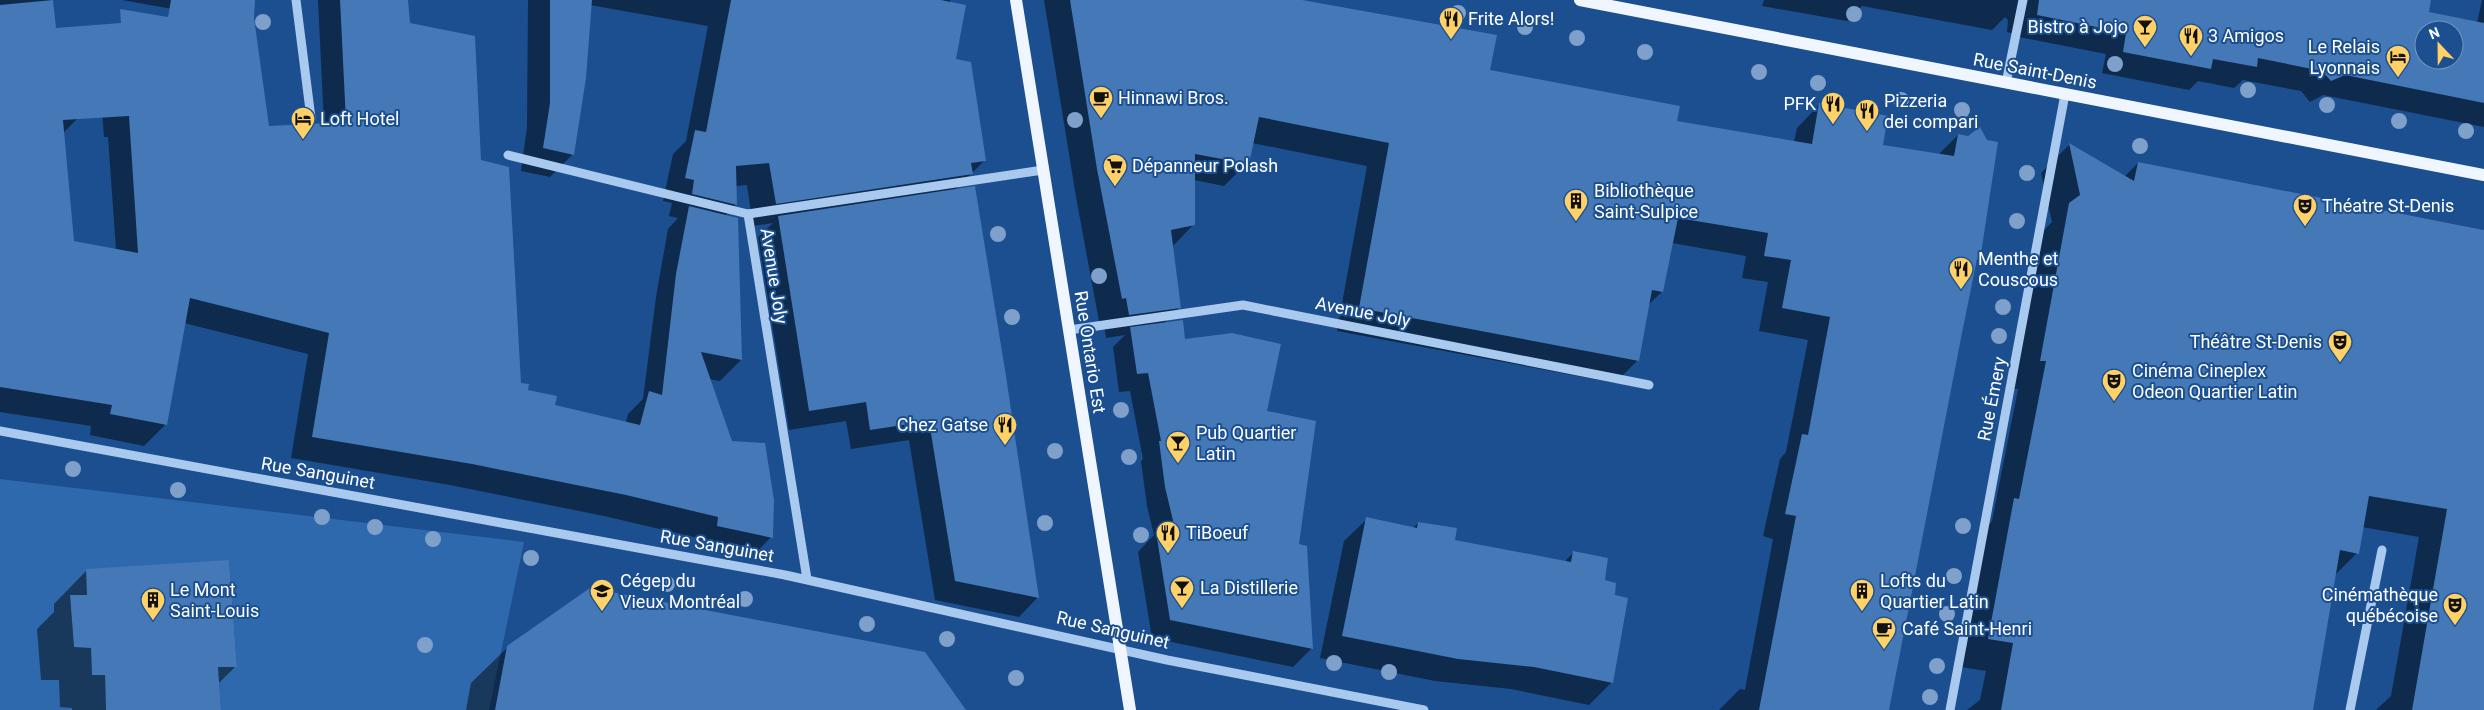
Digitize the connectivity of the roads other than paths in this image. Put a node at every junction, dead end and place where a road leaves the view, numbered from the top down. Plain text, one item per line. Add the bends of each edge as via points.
1 (296, 0) edge
2 (1016, 0) edge
3 (1580, 0) edge
4 (2022, 0) edge
5 (2006, 82) junction
6 (2065, 94) junction
7 (311, 118) dead end
8 (508, 156) dead end
9 (1043, 170) junction
10 (2484, 175) edge
11 (748, 214) junction
12 (1069, 330) junction
13 (1649, 385) dead end
14 (0, 431) edge
15 (2382, 550) dead end
16 (806, 579) junction
17 (1121, 650) junction
18 (1130, 710) edge
19 (1424, 710) edge
20 (1950, 710) edge
21 (2350, 710) edge

1 - 7 street
2 - 9 main road, Rue Ontario Est
3 - 5 main road, Rue Saint-Denis
4 - 5 street
5 - 6 main road, Rue Saint-Denis
6 - 10 main road, Rue Saint-Denis
6 - 20 street, Rue Émery
8 - 11 street
9 - 11 street, Avenue Joly
9 - 12 main road, Rue Ontario Est
11 - 16 street, Avenue Joly
12 - 13 street, Avenue Joly via 1243,305
12 - 17 main road, Rue Ontario Est
14 - 16 street, Rue Sanguinet
15 - 21 street
16 - 17 street, Rue Sanguinet
17 - 18 main road, Rue Ontario Est
17 - 19 street, Rue Sanguinet

